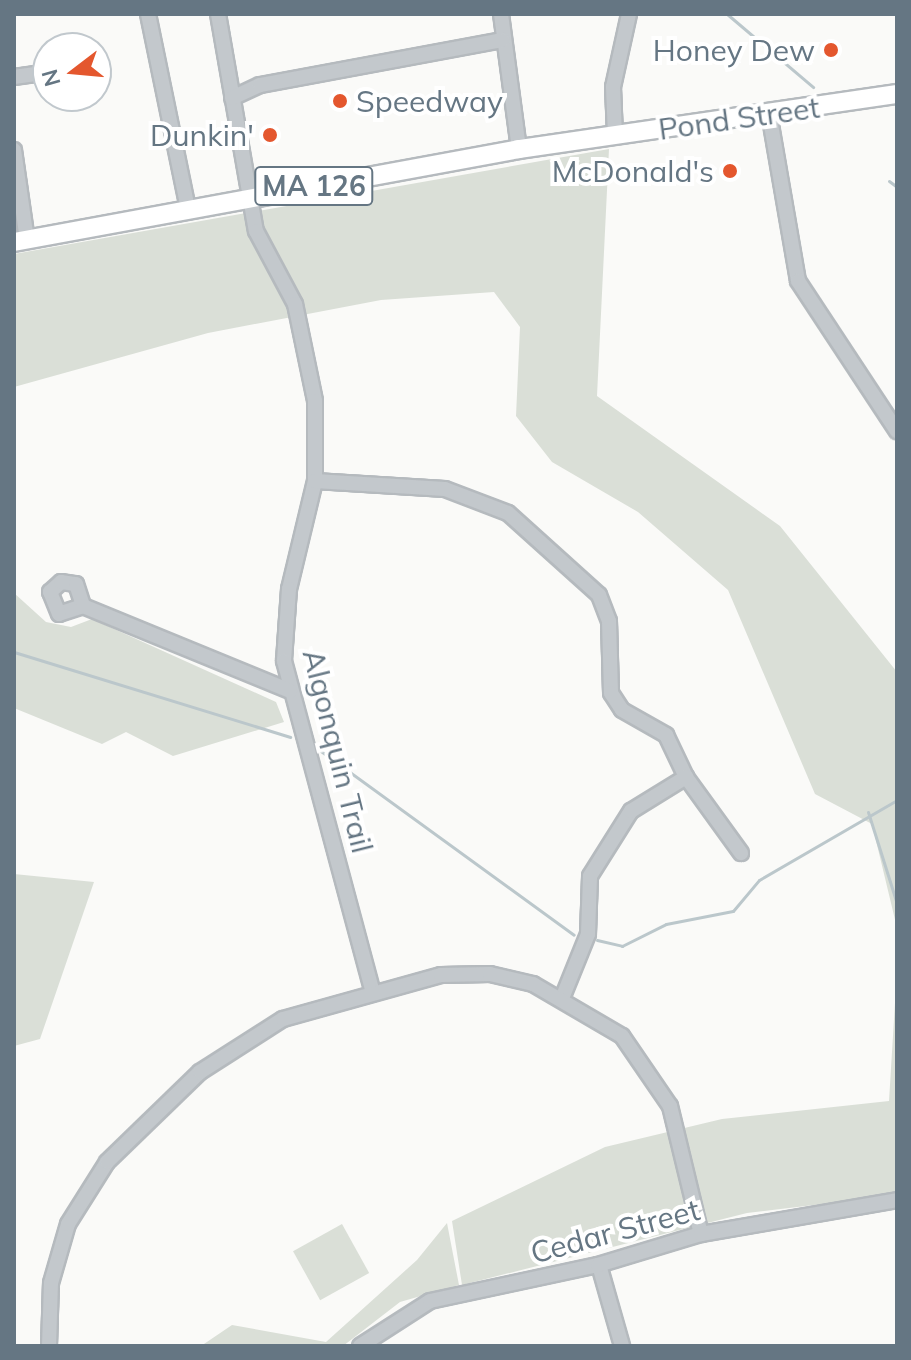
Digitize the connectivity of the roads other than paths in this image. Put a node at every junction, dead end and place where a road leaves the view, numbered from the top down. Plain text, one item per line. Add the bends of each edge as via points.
1 (148, 14) edge
2 (218, 14) edge
3 (501, 14) edge
4 (629, 14) edge
5 (503, 40) junction
6 (897, 94) edge
7 (232, 98) junction
8 (769, 113) junction
9 (615, 135) junction
10 (519, 149) junction
11 (14, 150) edge
12 (249, 198) junction
13 (188, 209) junction
14 (21, 241) edge
15 (897, 431) edge
16 (315, 481) junction
17 (83, 606) dead end
18 (290, 691) junction
19 (686, 777) junction
20 (741, 853) dead end
21 (373, 993) junction
22 (563, 996) junction
23 (897, 1200) edge
24 (701, 1234) junction
25 (599, 1265) junction
26 (49, 1346) edge
27 (360, 1346) edge
28 (622, 1346) edge

1 - 13 street
2 - 7 street, Algonquin Trail
3 - 5 street
4 - 9 street via 613,87
5 - 7 street via 260,85
5 - 10 street
6 - 8 main road, Pond Street / MA 126
7 - 12 street, Algonquin Trail
8 - 9 main road, Pond Street / MA 126
8 - 15 street via 798,281
9 - 10 main road, Pond Street / MA 126
10 - 12 main road, Pond Street / MA 126
11 - 14 street
12 - 13 main road, Pond Street / MA 126
12 - 16 street, Algonquin Trail via 264,251 295,304 315,401
13 - 14 main road, Pond Street / MA 126
16 - 18 street, Algonquin Trail via 284,618
16 - 19 street via 445,489 508,513 599,595 609,621 608,681 616,703 666,735
17 - 18 street
18 - 21 street, Algonquin Trail
19 - 20 street
19 - 22 street via 631,811 598,856 588,888 588,934
21 - 22 street via 477,974
21 - 26 street via 286,1018 242,1040 120,1148 82,1198 59,1245
22 - 24 street via 622,1036 660,1086
23 - 24 street, Cedar Street
24 - 25 street, Cedar Street
25 - 27 street, Cedar Street via 430,1301
25 - 28 street

